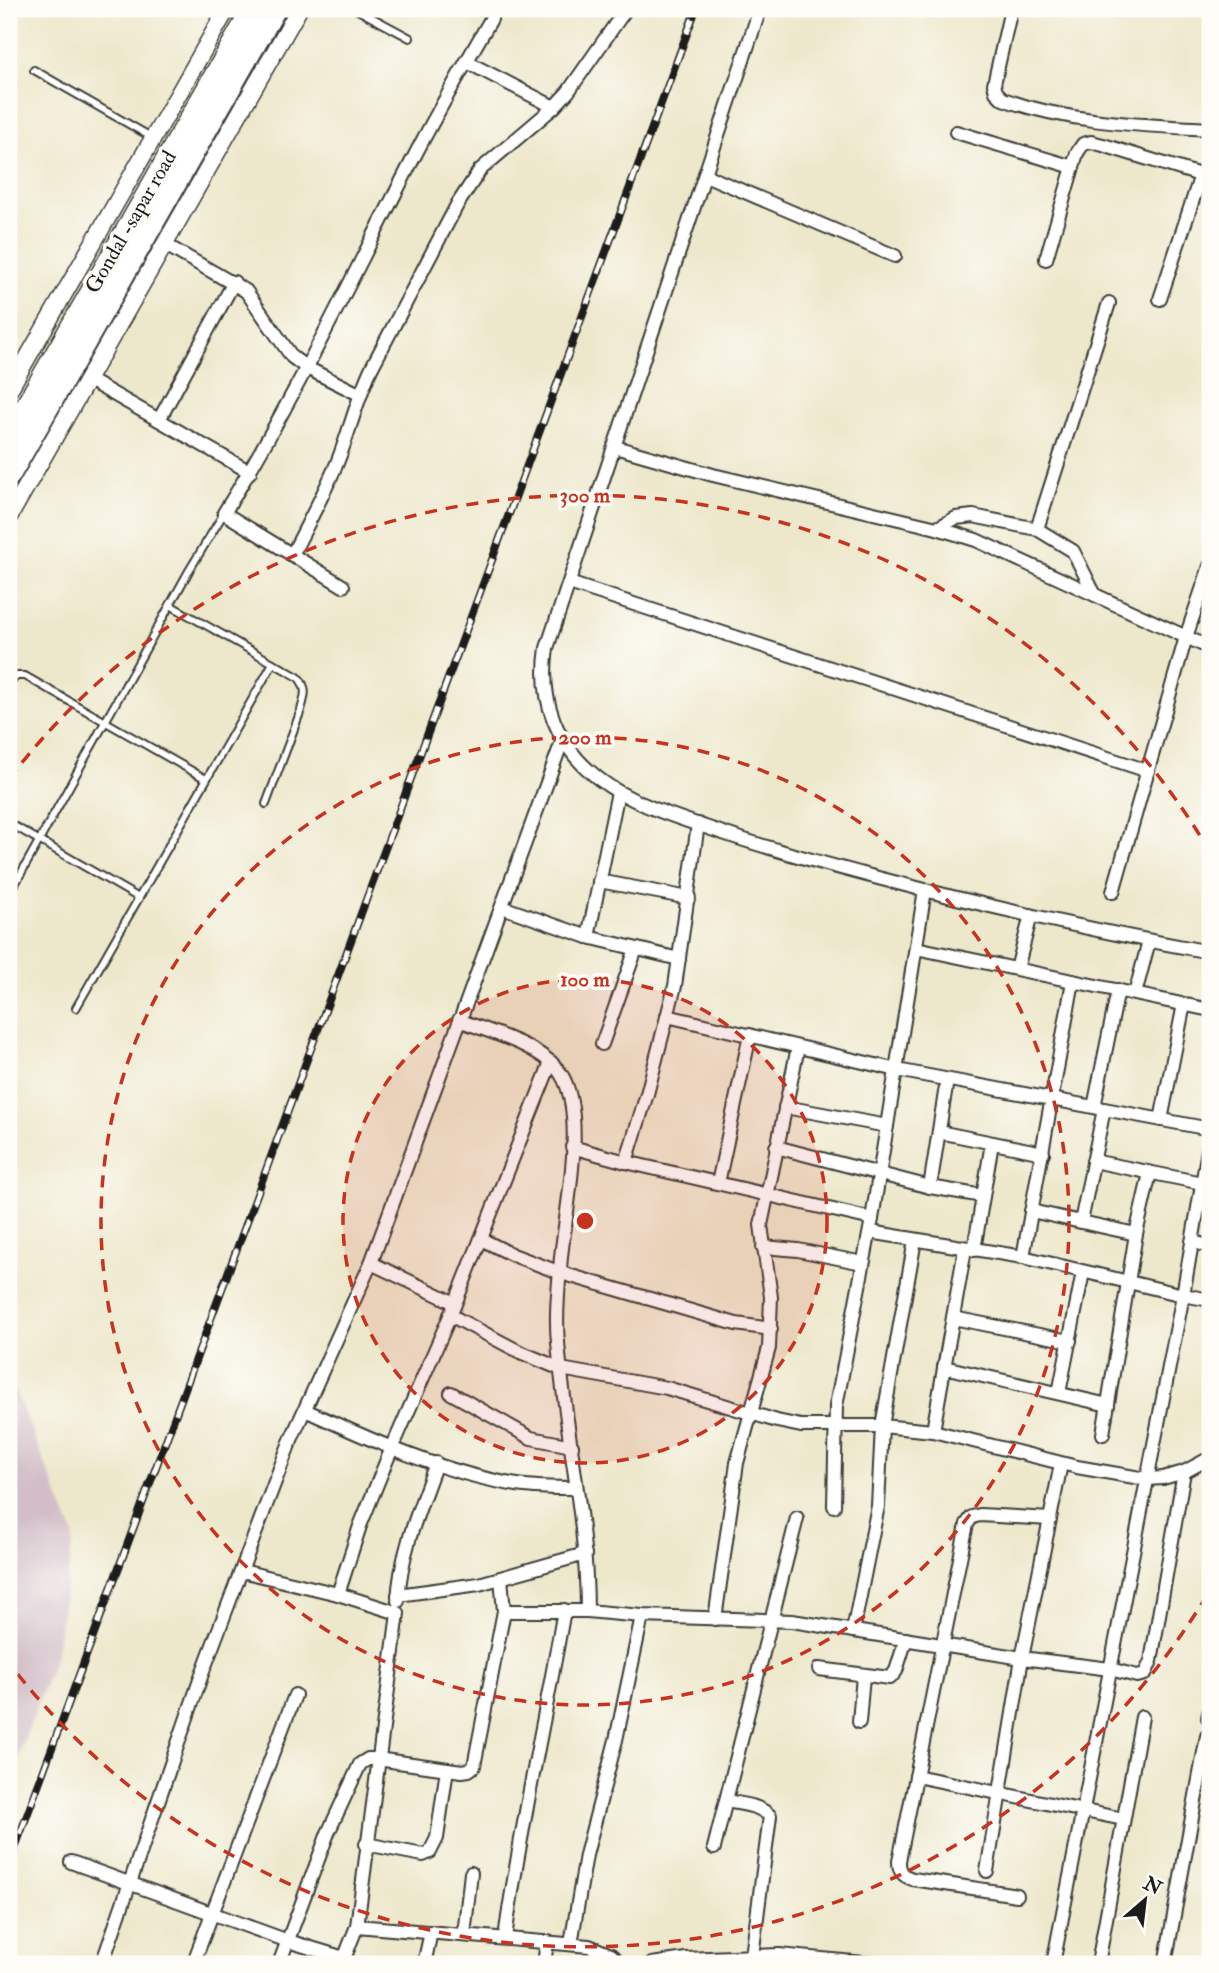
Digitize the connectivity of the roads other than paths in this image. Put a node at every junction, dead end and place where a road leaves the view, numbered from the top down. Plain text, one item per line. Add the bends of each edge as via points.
1 (227, 9) edge
2 (253, 9) edge
3 (275, 9) edge
4 (299, 9) edge
5 (356, 9) edge
6 (626, 9) edge
7 (760, 9) edge
8 (1010, 9) edge
9 (491, 19) dead end
10 (410, 38) dead end
11 (467, 62) junction
12 (34, 70) dead end
13 (554, 107) junction
14 (1210, 128) edge
15 (956, 132) dead end
16 (153, 138) junction
17 (1073, 167) junction
18 (705, 174) junction
19 (1206, 177) edge
20 (164, 244) junction
21 (895, 256) dead end
22 (1046, 259) dead end
23 (234, 282) junction
24 (1160, 299) dead end
25 (1109, 303) dead end
26 (307, 368) junction
27 (87, 379) junction
28 (9, 390) edge
29 (359, 394) junction
30 (159, 420) junction
31 (9, 436) edge
32 (615, 447) junction
33 (250, 472) junction
34 (9, 476) edge
35 (224, 513) junction
36 (9, 517) edge
37 (937, 528) junction
38 (1037, 529) junction
39 (292, 555) junction
40 (1210, 566) edge
41 (569, 583) junction
42 (343, 586) dead end
43 (1095, 594) junction
44 (170, 605) junction
45 (1186, 637) junction
46 (1210, 648) edge
47 (273, 663) junction
48 (9, 682) edge
49 (105, 721) junction
50 (563, 739) junction
51 (1147, 771) junction
52 (206, 779) junction
53 (618, 792) junction
54 (266, 804) dead end
55 (9, 824) edge
56 (698, 824) junction
57 (39, 841) junction
58 (599, 881) junction
59 (925, 890) junction
60 (1113, 891) dead end
61 (9, 895) edge
62 (139, 898) junction
63 (688, 898) junction
64 (502, 907) junction
65 (1031, 915) junction
66 (588, 937) junction
67 (1149, 941) junction
68 (916, 948) junction
69 (636, 949) junction
70 (1210, 951) edge
71 (679, 959) junction
72 (1017, 969) junction
73 (1073, 981) junction
74 (1118, 990) junction
75 (1135, 994) junction
76 (1184, 1004) junction
77 (76, 1008) dead end
78 (1210, 1010) edge
79 (667, 1016) junction
80 (459, 1020) junction
81 (750, 1035) junction
82 (602, 1044) dead end
83 (799, 1046) junction
84 (551, 1062) junction
85 (897, 1070) junction
86 (947, 1080) junction
87 (1052, 1100) junction
88 (785, 1107) junction
89 (1099, 1108) junction
90 (1161, 1120) junction
91 (887, 1126) junction
92 (1210, 1129) edge
93 (939, 1132) junction
94 (1210, 1138) edge
95 (992, 1143) junction
96 (572, 1147) junction
97 (776, 1147) junction
98 (1043, 1153) junction
99 (1093, 1161) junction
100 (626, 1163) junction
101 (1150, 1173) junction
102 (880, 1174) junction
103 (718, 1183) junction
104 (1202, 1183) junction
105 (930, 1187) junction
106 (766, 1194) junction
107 (983, 1196) junction
108 (1031, 1211) junction
109 (1081, 1222) junction
110 (871, 1225) junction
111 (1136, 1234) junction
112 (481, 1239) junction
113 (915, 1240) junction
114 (1192, 1242) junction
115 (1210, 1246) edge
116 (763, 1247) junction
117 (970, 1250) junction
118 (1023, 1257) junction
119 (372, 1263) junction
120 (863, 1263) junction
121 (1083, 1272) junction
122 (561, 1273) junction
123 (1128, 1283) junction
124 (1184, 1295) junction
125 (1210, 1300) edge
126 (452, 1309) junction
127 (953, 1318) junction
128 (771, 1329) junction
129 (1070, 1342) junction
130 (944, 1367) junction
131 (561, 1369) junction
132 (451, 1393) dead end
133 (1059, 1394) junction
134 (1108, 1405) junction
135 (305, 1410) junction
136 (751, 1413) junction
137 (882, 1426) junction
138 (835, 1427) junction
139 (933, 1431) junction
140 (1103, 1434) dead end
141 (572, 1446) junction
142 (391, 1448) junction
143 (1210, 1458) edge
144 (436, 1463) junction
145 (1061, 1464) junction
146 (1184, 1472) junction
147 (1146, 1479) junction
148 (576, 1488) junction
149 (834, 1506) dead end
150 (797, 1518) dead end
151 (1050, 1518) junction
152 (585, 1554) junction
153 (242, 1571) junction
154 (501, 1578) junction
155 (338, 1594) junction
156 (398, 1595) junction
157 (564, 1610) junction
158 (504, 1611) junction
159 (587, 1611) junction
160 (398, 1613) junction
161 (642, 1616) junction
162 (715, 1619) junction
163 (771, 1620) junction
164 (853, 1631) junction
165 (906, 1639) junction
166 (943, 1645) junction
167 (1022, 1658) junction
168 (819, 1669) dead end
169 (1110, 1669) junction
170 (863, 1676) junction
171 (295, 1695) dead end
172 (1142, 1717) dead end
173 (859, 1722) dead end
174 (1207, 1736) dead end
175 (377, 1759) junction
176 (447, 1769) junction
177 (916, 1776) junction
178 (999, 1795) junction
179 (726, 1801) junction
180 (1082, 1812) junction
181 (1123, 1819) junction
182 (366, 1844) junction
183 (714, 1848) dead end
184 (71, 1862) dead end
185 (987, 1871) dead end
186 (471, 1873) dead end
187 (130, 1883) junction
188 (1017, 1895) dead end
189 (212, 1913) junction
190 (356, 1926) junction
191 (431, 1932) junction
192 (464, 1935) junction
193 (505, 1938) junction
194 (288, 1941) junction
195 (547, 1942) junction
196 (571, 1944) junction
197 (752, 1960) edge
198 (343, 1961) edge
199 (715, 1961) edge
200 (102, 1964) edge
201 (193, 1964) edge
202 (279, 1964) edge
203 (424, 1964) edge
204 (544, 1964) edge
205 (620, 1964) edge
206 (652, 1964) edge
207 (875, 1964) edge
208 (1053, 1964) edge
209 (1098, 1964) edge
210 (1165, 1964) edge

1 - 16 street
2 - 31 highway, Gondal -sapar road
3 - 34 highway
4 - 20 street
5 - 10 lane
6 - 13 street
7 - 18 street
8 - 14 street via 994,84 1003,99 1093,121
9 - 11 street
11 - 13 street
11 - 26 street
12 - 16 lane
13 - 29 street via 498,152 472,182
15 - 17 street
16 - 28 street
17 - 19 street via 1083,144 1091,142
17 - 22 street
18 - 21 street
18 - 32 street
19 - 24 street
20 - 23 street
20 - 27 street
23 - 26 street via 246,291 285,348
23 - 30 street
25 - 38 street
26 - 29 street
26 - 33 street
27 - 30 street
27 - 36 street
29 - 39 street via 337,463
30 - 33 street
32 - 37 street
32 - 41 street
33 - 35 street
35 - 39 street
35 - 44 lane
37 - 38 street via 973,516
37 - 43 street via 976,540
38 - 43 street via 1073,551
39 - 42 street
40 - 45 street
41 - 50 street via 544,669 550,714
41 - 51 street
43 - 45 street
44 - 47 lane
44 - 49 lane
45 - 46 street
45 - 51 street
47 - 52 lane
47 - 54 lane via 298,677 306,696
48 - 49 lane via 25,676
49 - 52 lane
49 - 57 lane
50 - 53 street via 580,762
50 - 64 street
51 - 60 street
52 - 62 lane
53 - 56 street
53 - 58 street
55 - 57 lane
56 - 59 street via 765,848
56 - 63 street
57 - 61 lane
57 - 62 lane
58 - 63 street
58 - 66 street
59 - 65 street
59 - 68 street
62 - 77 lane
63 - 71 street
64 - 66 street
64 - 80 street
65 - 67 street
65 - 72 street
66 - 69 street
67 - 70 street
67 - 75 street
68 - 72 street
68 - 85 street
69 - 71 street
69 - 82 street
71 - 79 street
72 - 73 street
73 - 74 street
73 - 87 street
74 - 75 street
74 - 89 street
75 - 76 street
76 - 78 street
76 - 90 street
79 - 81 street
79 - 100 street
80 - 84 street via 534,1050
80 - 119 street
81 - 83 street
81 - 103 street
83 - 85 street
83 - 88 street
84 - 96 street via 570,1094
84 - 112 street
85 - 86 street
85 - 91 street
86 - 87 street
86 - 93 street
87 - 89 street
87 - 98 street
88 - 91 street
88 - 97 street
89 - 90 street
89 - 99 street
90 - 92 street
91 - 102 street
93 - 95 street
93 - 105 street
94 - 104 street
95 - 98 street
95 - 107 street
96 - 100 street
96 - 122 street
97 - 102 street
97 - 106 street
98 - 108 street
99 - 101 street
99 - 109 street
100 - 103 street
101 - 104 street
101 - 111 street
102 - 105 street
102 - 110 street
103 - 106 street
104 - 114 street
105 - 107 street
106 - 110 street
106 - 116 street
107 - 117 street
108 - 109 street
108 - 118 street
109 - 111 street
110 - 113 street
110 - 120 street
111 - 123 street
112 - 122 street
112 - 126 street
113 - 117 street
113 - 137 street
114 - 115 street
114 - 124 street
116 - 120 street
116 - 128 street
117 - 118 street
117 - 127 street
118 - 121 street
119 - 126 street
119 - 135 street
120 - 138 street
121 - 123 street
121 - 129 street
122 - 128 street via 736,1324
122 - 131 street via 557,1340
123 - 124 street
123 - 134 street
124 - 125 street
124 - 147 street
126 - 131 street via 520,1352
126 - 142 street
127 - 129 street
127 - 130 street
128 - 136 street
129 - 133 street
130 - 133 street
130 - 139 street
131 - 136 street via 667,1388
131 - 141 street
132 - 141 street via 531,1437
133 - 134 street
134 - 140 street
135 - 142 street
135 - 153 street
136 - 138 street via 801,1426
136 - 162 street via 737,1463
137 - 138 street
137 - 139 street
137 - 164 street via 878,1506
138 - 149 street
139 - 145 street
141 - 148 street
142 - 144 street
142 - 155 street
143 - 146 street
144 - 148 street via 519,1485
144 - 156 street via 416,1519
145 - 147 street
145 - 151 street
146 - 147 street
146 - 169 street via 1149,1670 1137,1676
147 - 169 street
148 - 152 street
150 - 163 street
151 - 166 street via 972,1517
151 - 167 street
152 - 154 street
152 - 159 street
153 - 155 street
153 - 187 street
154 - 156 street
154 - 158 street
155 - 160 street
156 - 160 street
157 - 158 street
157 - 159 street
157 - 193 street via 516,1856
158 - 176 street via 477,1757 469,1770
159 - 161 street
160 - 175 street
161 - 162 street
161 - 196 street via 591,1834
162 - 163 street
163 - 164 street
163 - 179 street
164 - 165 street
165 - 166 street
165 - 170 street via 890,1678
166 - 167 street
166 - 177 street
167 - 169 street
167 - 178 street
168 - 170 street
169 - 180 street
170 - 173 street
171 - 189 street
172 - 181 street
174 - 210 street
175 - 176 street
175 - 182 street
175 - 194 street via 368,1759 355,1771
176 - 182 street via 437,1838 430,1852 423,1855
177 - 178 street
177 - 188 street via 899,1861 904,1876
178 - 180 street
178 - 185 street
179 - 183 street
179 - 197 street via 755,1807 770,1816
180 - 181 street
180 - 208 street
181 - 209 street
182 - 190 street
184 - 187 street
186 - 192 street
187 - 189 street
187 - 200 street
189 - 194 street
189 - 201 street
190 - 191 street
190 - 198 street
191 - 192 street
191 - 203 street
192 - 193 street
193 - 195 street
194 - 198 street
194 - 202 street
195 - 196 street
195 - 204 street
196 - 205 street via 600,1950
197 - 199 street
197 - 207 street via 779,1955
199 - 206 street

